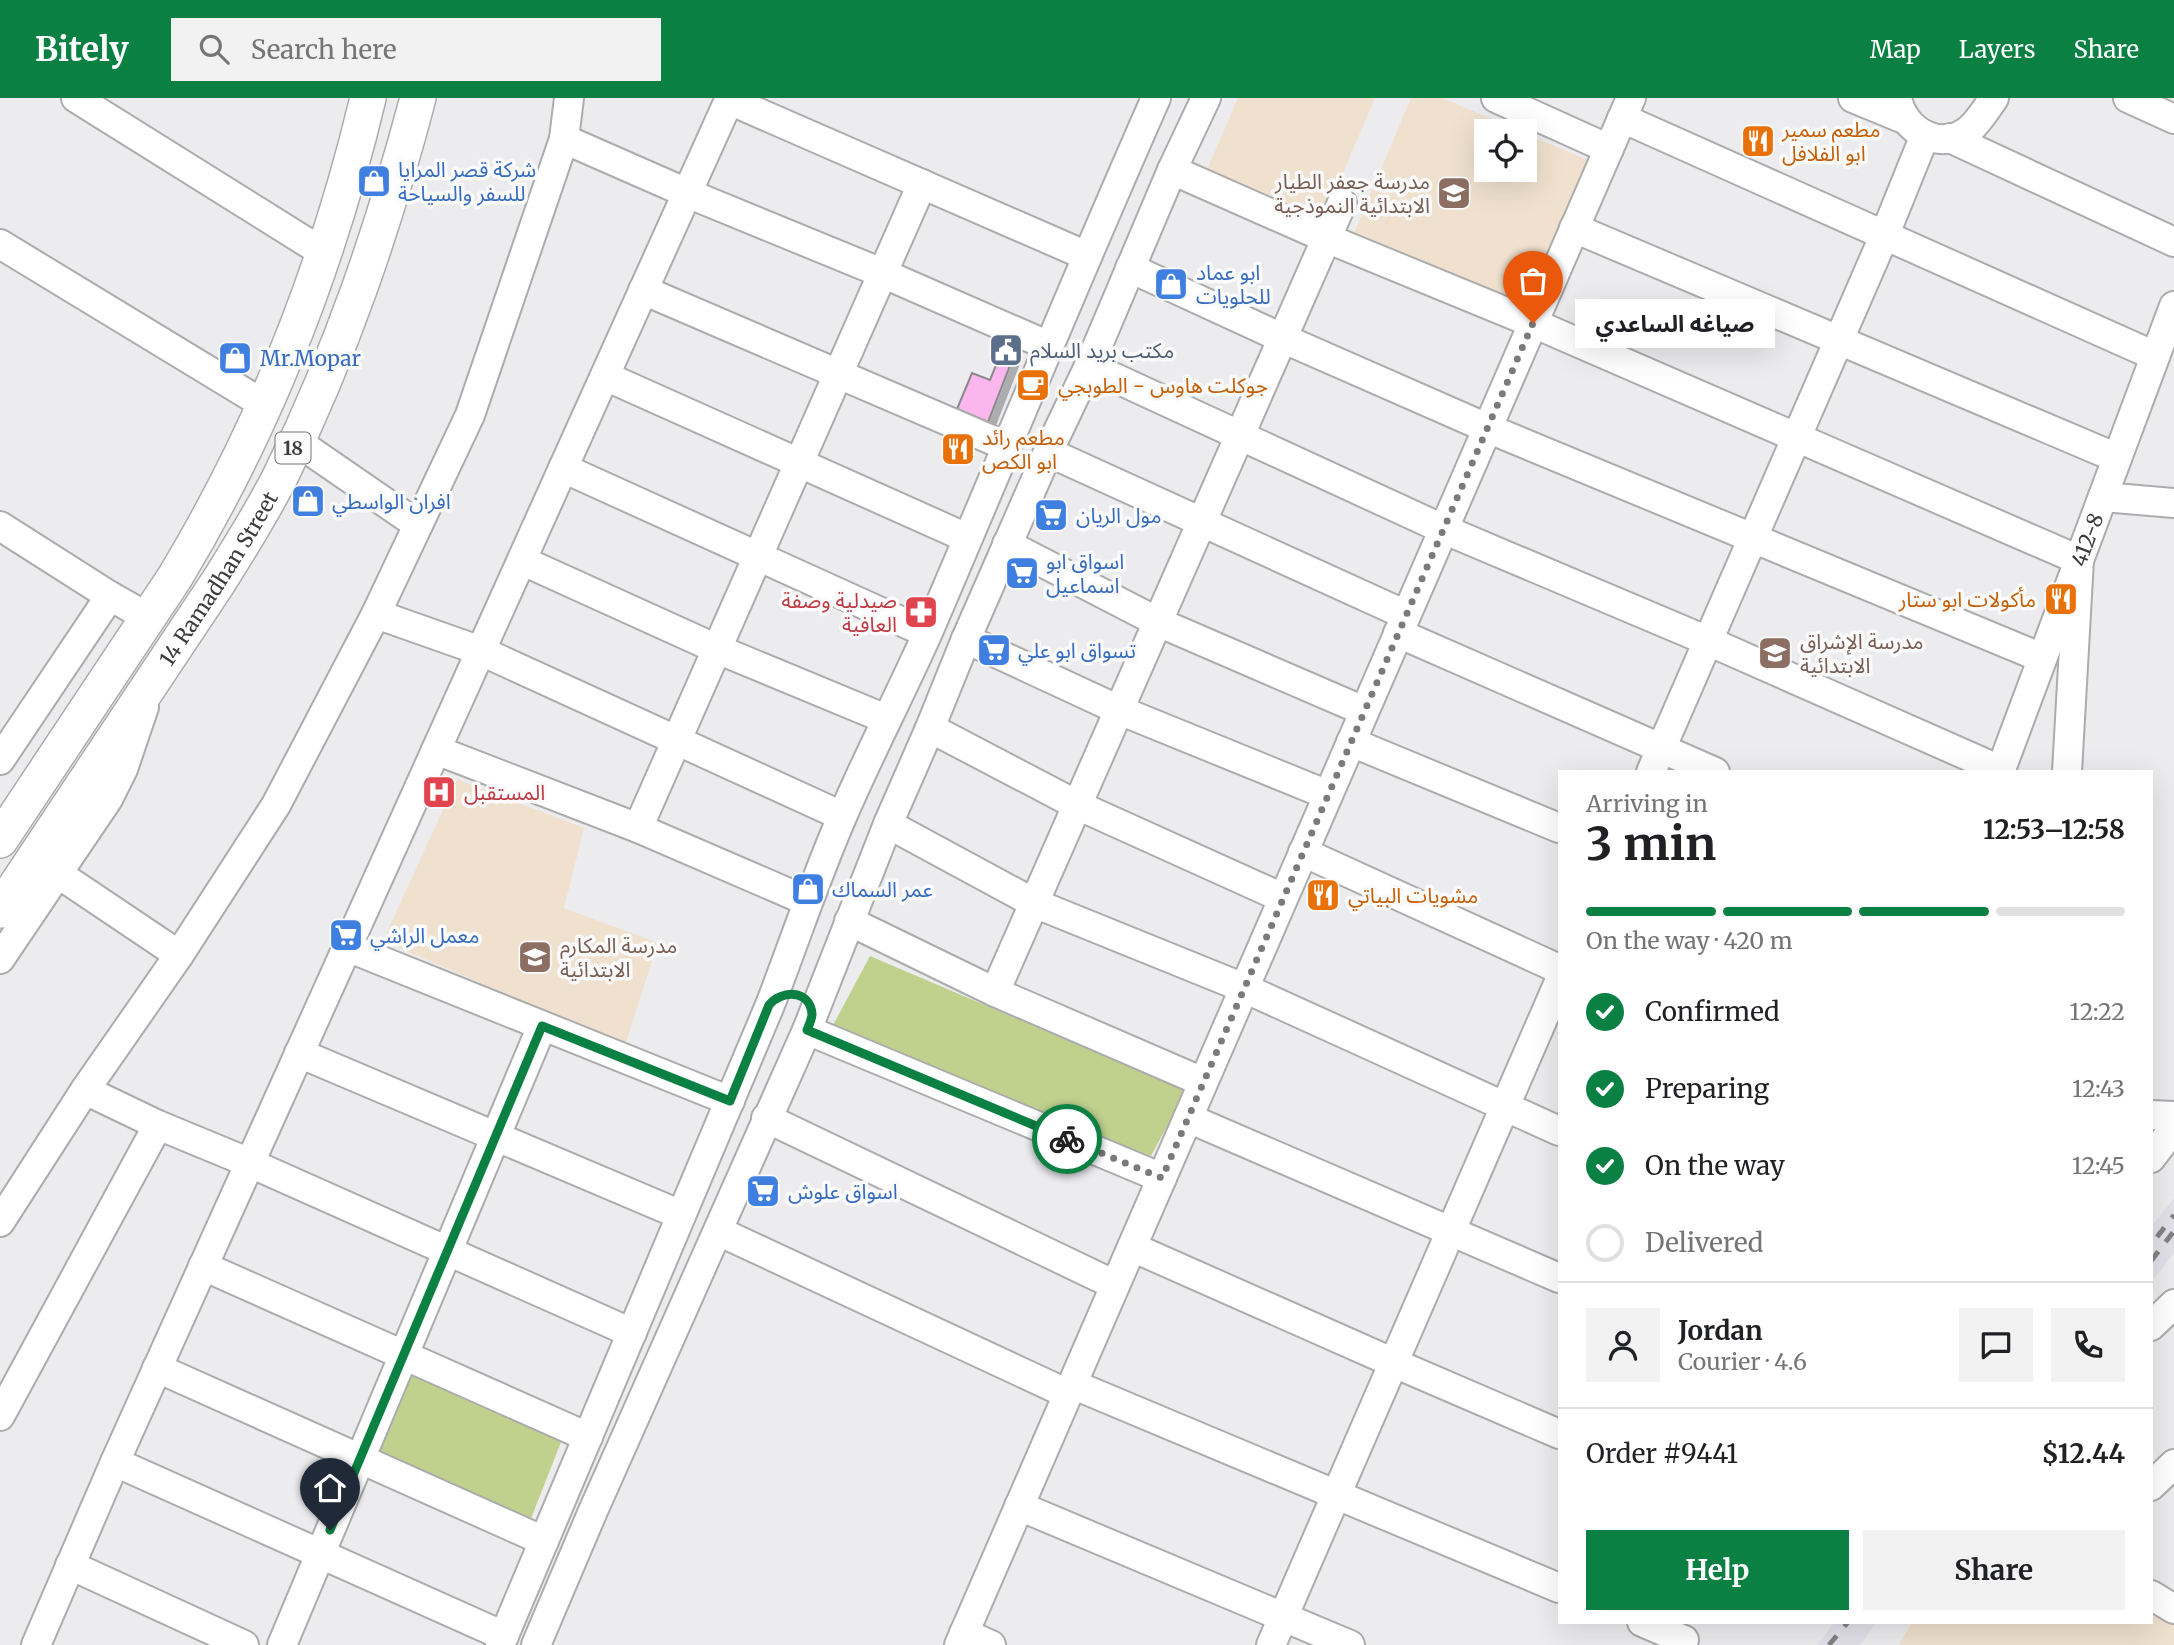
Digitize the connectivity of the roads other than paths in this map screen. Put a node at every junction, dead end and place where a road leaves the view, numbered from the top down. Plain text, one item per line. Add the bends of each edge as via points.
1 (76, 98) edge
2 (368, 98) edge
3 (418, 98) edge
4 (569, 98) edge
5 (1496, 98) edge
6 (1853, 98) edge
7 (1994, 98) edge
8 (2128, 98) edge
9 (729, 99) edge
10 (1155, 100) edge
11 (1626, 108) edge
12 (1201, 110) edge
13 (2174, 119) edge
14 (1919, 122) edge
15 (564, 139) junction
16 (1609, 149) junction
17 (1172, 170) junction
18 (922, 184) junction
19 (687, 193) junction
20 (1342, 203) dead end
21 (1574, 228) junction
22 (1885, 234) junction
23 (1326, 238) junction
24 (2174, 242) edge
25 (0, 244) edge
26 (324, 253) junction
27 (1087, 256) junction
28 (1129, 268) junction
29 (882, 273) junction
30 (643, 290) junction
31 (2174, 306) edge
32 (1533, 323) junction
33 (1282, 338) junction
34 (1839, 339) junction
35 (1049, 346) junction
36 (2155, 356) junction
37 (1089, 366) junction
38 (838, 373) junction
39 (605, 376) junction
40 (265, 405) junction
41 (1487, 428) junction
42 (1240, 435) junction
43 (1796, 437) junction
44 (296, 441) junction
45 (1006, 446) junction
46 (1048, 452) junction
47 (2117, 458) junction
48 (799, 463) junction
49 (563, 468) junction
50 (2103, 497) junction
51 (2174, 503) edge
52 (1202, 522) junction
53 (418, 525) junction
54 (0, 526) edge
55 (1443, 529) junction
56 (968, 538) junction
57 (1752, 538) junction
58 (1007, 544) junction
59 (757, 556) junction
60 (2079, 560) junction
61 (523, 561) junction
62 (110, 596) junction
63 (376, 614) junction
64 (149, 618) junction
65 (1158, 622) junction
66 (1402, 624) junction
67 (928, 633) junction
68 (966, 639) junction
69 (1707, 641) junction
70 (717, 649) junction
71 (481, 650) junction
72 (2042, 658) junction
73 (154, 677) junction
74 (1119, 710) junction
75 (1364, 711) junction
76 (886, 719) junction
77 (930, 727) junction
78 (676, 740) junction
79 (1351, 742) junction
80 (436, 750) junction
81 (0, 760) edge
82 (1656, 760) edge
83 (1705, 770) edge
84 (1998, 770) edge
85 (2000, 770) edge
86 (2067, 770) edge
87 (1328, 795) junction
88 (1077, 805) junction
89 (842, 816) junction
90 (888, 824) junction
91 (638, 828) junction
92 (1558, 828) edge
93 (0, 840) edge
94 (1303, 852) junction
95 (57, 873) junction
96 (1283, 898) junction
97 (807, 901) junction
98 (1034, 903) junction
99 (0, 910) edge
100 (798, 931) junction
101 (845, 932) junction
102 (347, 947) junction
103 (179, 954) junction
104 (0, 959) edge
105 (1558, 969) edge
106 (1558, 984) edge
107 (1244, 988) junction
108 (995, 992) junction
109 (769, 1005) junction
110 (809, 1023) junction
111 (542, 1026) junction
112 (299, 1053) junction
113 (1203, 1082) junction
114 (85, 1090) junction
115 (730, 1101) junction
116 (1505, 1106) junction
117 (2153, 1115) edge
118 (2174, 1116) edge
119 (766, 1118) junction
120 (1188, 1118) junction
121 (158, 1125) junction
122 (2174, 1128) edge
123 (1558, 1131) edge
124 (496, 1136) junction
125 (2153, 1154) edge
126 (250, 1163) junction
127 (1162, 1178) junction
128 (681, 1215) junction
129 (0, 1222) edge
130 (718, 1231) junction
131 (1451, 1232) junction
132 (1132, 1247) junction
133 (447, 1251) junction
134 (203, 1266) junction
135 (1558, 1278) edge
136 (1115, 1285) junction
137 (2174, 1304) edge
138 (2153, 1324) edge
139 (632, 1334) junction
140 (404, 1355) junction
141 (1394, 1363) junction
142 (157, 1368) junction
143 (1070, 1389) junction
144 (600, 1409) junction
145 (0, 1416) edge
146 (634, 1422) junction
147 (1558, 1434) edge
148 (588, 1437) junction
149 (360, 1459) junction
150 (115, 1462) junction
151 (2174, 1464) edge
152 (2153, 1484) edge
153 (1336, 1496) junction
154 (1019, 1506) junction
155 (544, 1541) junction
156 (320, 1554) junction
157 (70, 1566) junction
158 (1558, 1588) edge
159 (2153, 1596) edge
160 (2174, 1609) edge
161 (1283, 1617) junction
162 (1648, 1624) edge
163 (1686, 1636) edge
164 (962, 1639) edge
165 (502, 1641) edge
166 (36, 1645) edge
167 (244, 1645) edge
168 (282, 1645) edge
169 (536, 1645) edge
170 (991, 1645) edge
171 (1271, 1645) edge
172 (1350, 1645) edge

1 - 26 street
2 - 26 main road, 14 Ramadhan Street / 18
3 - 44 main road, 14 Ramadhan Street / 18 via 366,274
4 - 15 street
5 - 16 street
6 - 14 street
7 - 14 street via 1970,129
8 - 13 street
9 - 18 street
9 - 19 street
10 - 12 street
10 - 27 street
11 - 16 street
11 - 22 street
12 - 17 street
14 - 22 street
14 - 24 street
15 - 19 street
15 - 53 street via 470,415
16 - 21 street
17 - 23 street
17 - 28 street
18 - 27 street
18 - 29 street
19 - 29 street
19 - 30 street
20 - 23 street
21 - 32 street
21 - 34 street
22 - 34 street
22 - 36 street
23 - 32 street
23 - 33 street
25 - 40 street
26 - 40 main road, 14 Ramadhan Street / 18
27 - 35 street
28 - 33 street
28 - 37 street
29 - 35 street
29 - 38 street
30 - 38 street
30 - 39 street
31 - 36 street, 412-8
32 - 41 street
32 - 43 street
33 - 41 street
33 - 42 street
34 - 43 street
34 - 47 street
35 - 45 street
36 - 47 street, 412-8
37 - 42 street
37 - 46 street
38 - 45 street
38 - 48 street
39 - 48 street
39 - 49 street
40 - 64 main road, 14 Ramadhan Street / 18 via 218,503
41 - 55 street
41 - 57 street
42 - 52 street
42 - 55 street
43 - 57 street
43 - 60 street
44 - 53 street
44 - 73 main road, 14 Ramadhan Street / 18 via 245,540
45 - 56 street
46 - 52 street
46 - 58 street
47 - 50 street, 412-8
48 - 56 street
48 - 59 street
49 - 59 street
49 - 61 street
50 - 51 street
50 - 60 street, 412-8
52 - 65 street
52 - 66 street
53 - 63 street
54 - 62 street
55 - 66 street
55 - 69 street
56 - 67 street
57 - 69 street
57 - 72 street
58 - 65 street
58 - 68 street
59 - 67 street
59 - 70 street
60 - 72 street, 412-8
60 - 86 street
61 - 70 street
61 - 71 street
62 - 64 street
62 - 81 street
63 - 71 street
63 - 103 street via 276,805
64 - 93 main road, 14 Ramadhan Street / 18
65 - 74 street
65 - 75 street
66 - 75 street
66 - 82 street
67 - 76 street
68 - 74 street
68 - 77 street
69 - 82 street
69 - 84 street
70 - 76 street
70 - 78 street
71 - 78 street
71 - 80 street
72 - 85 street, 412-8
73 - 95 street via 116,784
73 - 99 main road, 14 Ramadhan Street / 18
74 - 87 street
74 - 88 street
75 - 79 street
76 - 89 street
77 - 88 street
77 - 90 street
78 - 89 street
78 - 91 street
79 - 87 street
79 - 92 street
80 - 91 street
80 - 102 street
82 - 83 street
87 - 94 street
88 - 96 street
88 - 98 street
89 - 97 street
90 - 98 street
90 - 101 street
91 - 97 street
94 - 96 street
94 - 105 street
95 - 103 street
95 - 104 street
96 - 107 street
97 - 100 street
98 - 107 street
98 - 108 street
100 - 101 street via 805,949 824,955 834,951
100 - 109 street
101 - 108 street
101 - 110 street
102 - 111 street
102 - 112 street
103 - 114 street
106 - 116 street
107 - 113 street
107 - 116 street
108 - 113 street
109 - 110 street via 780,995 795,994 807,1002
109 - 115 street
110 - 119 street
110 - 127 street
111 - 115 street
111 - 124 street
112 - 124 street
112 - 126 street
113 - 120 street
114 - 121 street
114 - 129 street
115 - 128 street
116 - 123 street
116 - 131 street
117 - 118 street
119 - 130 street
119 - 136 street
120 - 127 street
120 - 131 street
121 - 126 street
121 - 145 street
122 - 125 street
124 - 128 street
124 - 133 street
126 - 133 street
126 - 134 street
127 - 132 street
128 - 139 street
130 - 143 street
130 - 146 street
131 - 135 street
131 - 141 street
132 - 136 street
132 - 141 street
133 - 139 street
133 - 140 street
134 - 140 street
134 - 142 street
136 - 143 street
137 - 138 street
139 - 144 street
140 - 148 street
140 - 149 street
141 - 147 street
141 - 153 street
142 - 149 street
142 - 150 street
143 - 153 street
143 - 154 street
144 - 146 street
144 - 148 street
146 - 169 street
148 - 155 street
149 - 155 street
149 - 156 street
150 - 156 street
150 - 157 street
151 - 152 street
153 - 158 street
153 - 161 street
154 - 161 street
154 - 164 street
155 - 165 street
156 - 165 street
156 - 168 street
157 - 166 street
157 - 167 street
159 - 160 street
161 - 171 street
161 - 172 street
162 - 163 street
164 - 170 street

